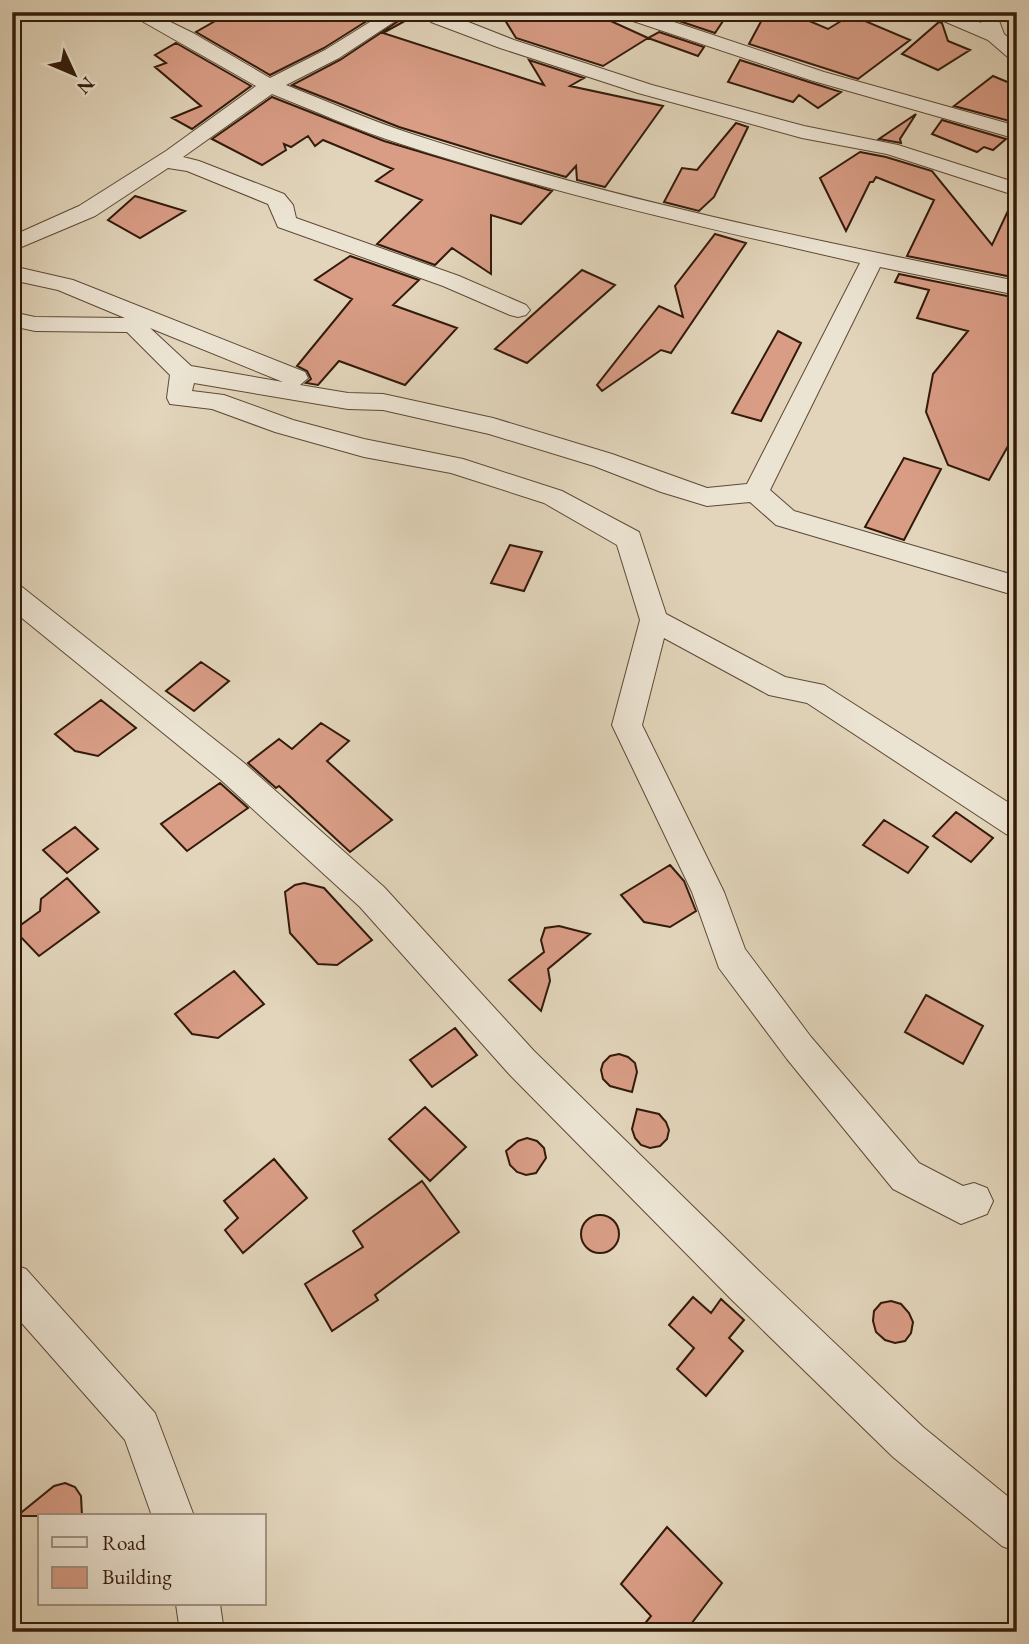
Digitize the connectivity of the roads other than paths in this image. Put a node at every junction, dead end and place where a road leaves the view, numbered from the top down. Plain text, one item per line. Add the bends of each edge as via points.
1 (135, 12) edge
2 (400, 12) edge
3 (433, 12) edge
4 (625, 12) edge
5 (939, 12) edge
6 (988, 12) edge
7 (995, 36) junction
8 (1017, 55) edge
9 (270, 86) junction
10 (1017, 133) edge
11 (164, 160) junction
12 (1017, 190) edge
13 (12, 244) edge
14 (873, 259) junction
15 (12, 273) edge
16 (1017, 288) edge
17 (518, 310) dead end
18 (12, 319) edge
19 (183, 373) junction
20 (348, 401) junction
21 (756, 492) junction
22 (1017, 586) edge
23 (12, 594) edge
24 (654, 620) junction
25 (1017, 825) edge
26 (974, 1201) dead end
27 (12, 1283) edge
28 (172, 1514) edge
29 (1017, 1531) edge
30 (198, 1606) edge
31 (202, 1632) edge

1 - 9 street
2 - 9 street
3 - 12 street via 438,18 507,44 645,89 802,132 891,149
4 - 10 street via 817,76
5 - 7 street
6 - 7 street
7 - 8 street
9 - 11 street
9 - 14 street via 406,139 541,179
11 - 13 street via 87,211
11 - 17 street via 192,165 275,199 282,205 286,222
14 - 16 street
14 - 21 street
15 - 20 street via 65,285
18 - 19 street via 35,324 133,325
19 - 20 street
19 - 24 street via 179,398 215,401 284,426 364,448 454,465 553,497 629,539
20 - 21 street via 383,402 493,426 707,497
21 - 22 street via 785,518
23 - 29 street via 232,771 372,897 522,1063 745,1285 908,1442
24 - 25 street via 779,687 814,693
24 - 26 street via 627,725 708,892 731,957 799,1048 906,1176 961,1205
27 - 28 street via 141,1427
30 - 31 street

